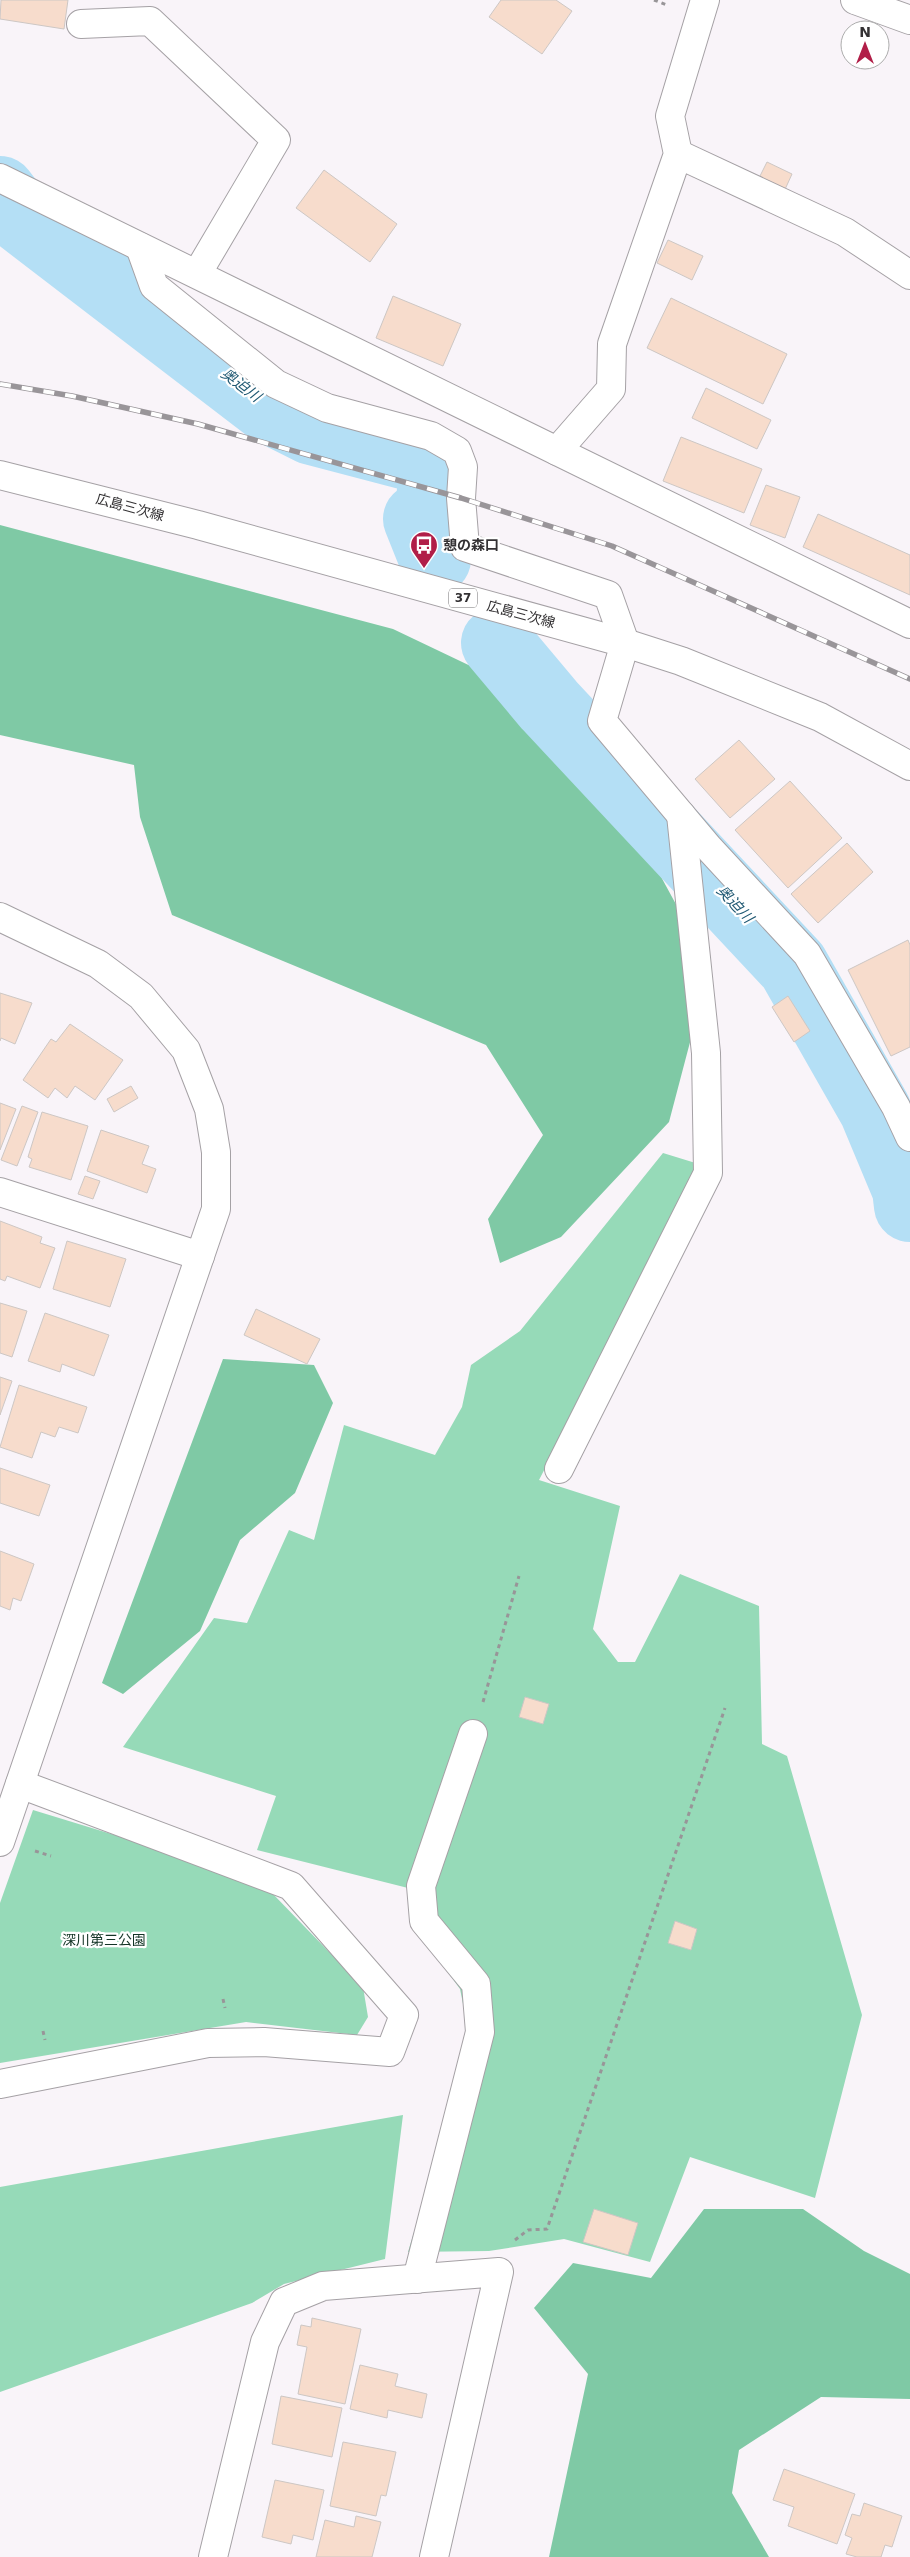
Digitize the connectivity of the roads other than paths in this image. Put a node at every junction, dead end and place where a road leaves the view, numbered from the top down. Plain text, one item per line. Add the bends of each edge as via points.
1 (705, 0) edge
2 (855, 0) edge
3 (910, 20) edge
4 (81, 24) dead end
5 (678, 154) junction
6 (0, 178) edge
7 (140, 247) junction
8 (196, 274) junction
9 (910, 275) edge
10 (557, 451) junction
11 (0, 475) edge
12 (910, 624) edge
13 (625, 643) junction
14 (910, 766) edge
15 (681, 815) junction
16 (0, 918) edge
17 (910, 1137) edge
18 (0, 1192) edge
19 (200, 1256) junction
20 (560, 1469) dead end
21 (473, 1734) road end
22 (20, 1784) junction
23 (0, 1842) edge
24 (0, 2084) edge
25 (417, 2279) junction
26 (213, 2557) edge
27 (434, 2557) edge

1 - 5 street via 670,116
2 - 3 street
4 - 8 street via 150,21 276,140
5 - 9 street via 845,232
5 - 10 street via 612,344 611,389
6 - 7 street
7 - 8 street
7 - 13 street via 154,286 276,384 327,408 432,436 457,451 463,468 461,498 465,547 608,595
8 - 10 street
10 - 12 street
11 - 13 street, 広島三次線 / 37 via 198,525
13 - 14 street, 広島三次線 / 37 via 681,661 820,717
13 - 15 street via 602,720
15 - 17 street via 807,954 896,1107
15 - 20 street via 706,1053 708,1174
16 - 19 street via 98,964 141,996 186,1050 209,1109 216,1152 216,1210
18 - 19 street
19 - 22 street
21 - 25 street via 421,1886 424,1921 476,1984 480,2032
22 - 23 street
22 - 24 street via 291,1886 404,2015 390,2052 264,2042 208,2043
25 - 26 street via 323,2286 284,2302 265,2342
25 - 27 street via 499,2272

